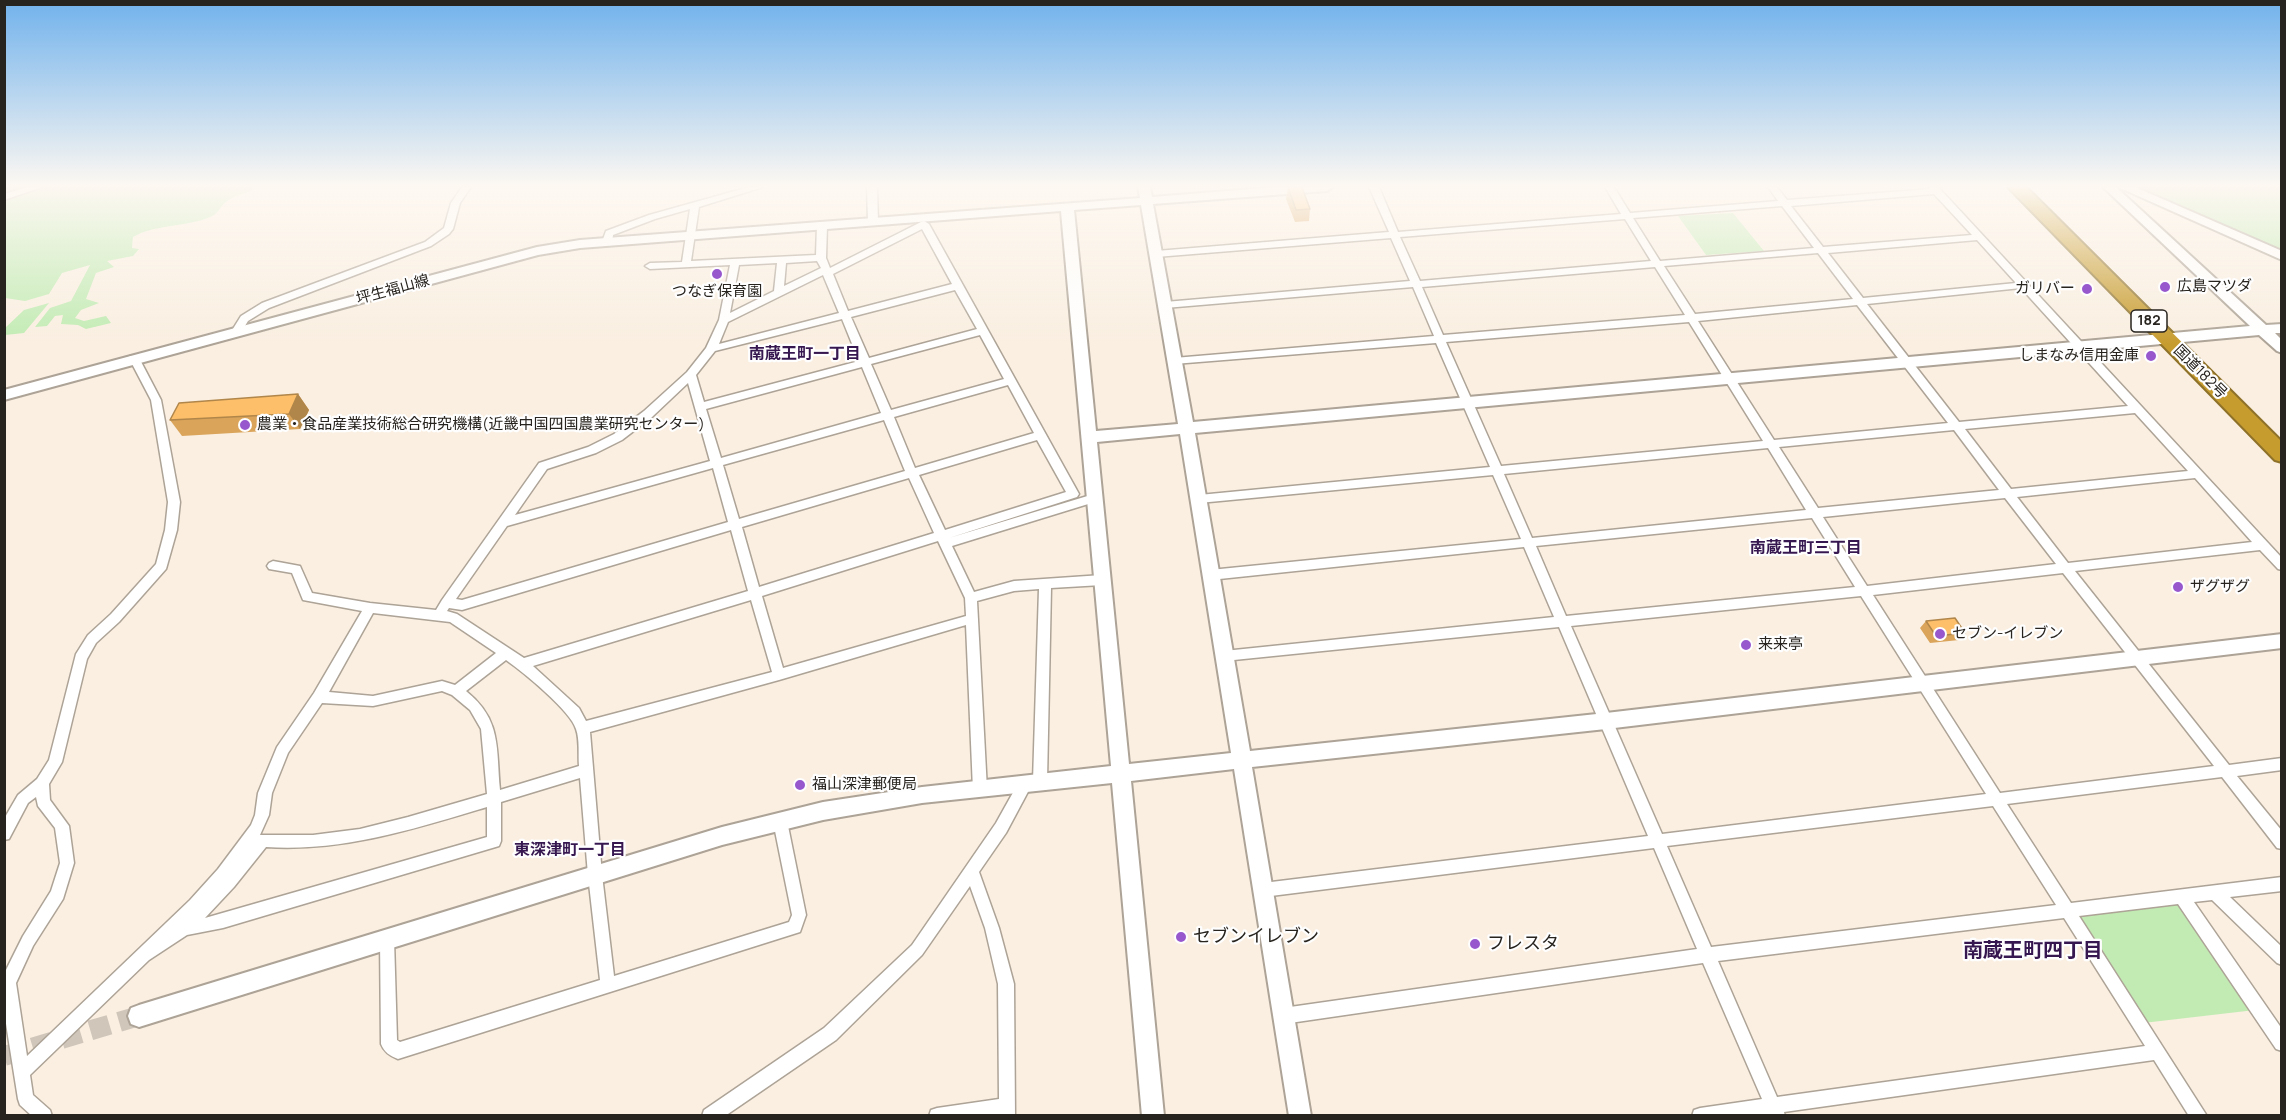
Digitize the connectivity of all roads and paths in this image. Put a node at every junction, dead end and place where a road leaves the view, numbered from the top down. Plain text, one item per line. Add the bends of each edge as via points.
1 (434, 239) edge
2 (645, 239) edge
3 (690, 239) edge
4 (821, 239) edge
5 (893, 239) edge
6 (932, 239) edge
7 (1070, 239) edge
8 (1154, 239) edge
9 (1352, 239) edge
10 (1396, 239) edge
11 (1642, 239) edge
12 (1812, 239) edge
13 (1953, 239) edge
14 (1981, 239) edge
15 (2071, 239) edge
16 (2081, 239) edge
17 (2165, 239) edge
18 (2244, 239) edge
19 (607, 242) joint
20 (1821, 251) junction
21 (1156, 254) junction
22 (2282, 256) edge
23 (820, 258) junction
24 (782, 259) junction
25 (735, 262) junction
26 (686, 265) junction
27 (1658, 265) junction
28 (650, 266) dead end
29 (826, 272) junction
30 (1416, 284) junction
31 (2024, 285) junction
32 (958, 286) junction
33 (779, 292) junction
34 (1861, 302) junction
35 (1165, 305) junction
36 (846, 314) junction
37 (1692, 318) junction
38 (724, 320) junction
39 (2282, 328) edge
40 (2261, 329) junction
41 (236, 330) junction
42 (982, 331) junction
43 (2173, 337) junction
44 (1440, 340) junction
45 (2079, 345) junction
46 (2282, 348) edge
47 (711, 349) junction
48 (134, 358) junction
49 (1174, 361) junction
50 (1907, 361) junction
51 (866, 363) junction
52 (691, 375) junction
53 (1730, 377) junction
54 (1009, 381) junction
55 (4, 395) edge
56 (1466, 401) junction
57 (701, 407) junction
58 (2137, 409) junction
59 (889, 416) junction
60 (1958, 427) junction
61 (1187, 429) junction
62 (1040, 435) junction
63 (1089, 437) junction
64 (2282, 438) edge
65 (1771, 444) junction
66 (2282, 455) edge
67 (717, 463) junction
68 (1498, 472) junction
69 (912, 473) junction
70 (2197, 474) junction
71 (2008, 492) junction
72 (1095, 498) junction
73 (1199, 499) junction
74 (1814, 513) junction
75 (502, 523) junction
76 (735, 526) junction
77 (943, 540) junction
78 (1530, 542) junction
79 (2262, 545) junction
80 (273, 566) dead end
81 (2282, 566) edge
82 (2065, 567) junction
83 (1210, 575) junction
84 (1102, 580) junction
85 (1046, 584) junction
86 (1864, 591) junction
87 (754, 594) junction
88 (971, 597) junction
89 (446, 603) junction
90 (370, 608) junction
91 (438, 615) junction
92 (971, 619) junction
93 (1563, 621) junction
94 (2282, 641) edge
95 (506, 652) junction
96 (1224, 656) junction
97 (2138, 659) junction
98 (522, 664) junction
99 (779, 675) junction
100 (1922, 683) junction
101 (457, 691) junction
102 (320, 697) junction
103 (1606, 721) junction
104 (583, 728) junction
105 (1242, 761) junction
106 (2282, 764) edge
107 (587, 770) junction
108 (2224, 771) junction
109 (1121, 772) junction
110 (42, 783) junction
111 (1033, 783) junction
112 (980, 790) junction
113 (494, 798) junction
114 (1996, 799) junction
115 (780, 821) junction
116 (4, 834) edge
117 (1659, 840) junction
118 (2282, 843) edge
119 (971, 870) junction
120 (595, 875) junction
121 (2282, 884) edge
122 (1263, 890) junction
123 (2215, 893) junction
124 (2182, 897) junction
125 (2069, 912) junction
126 (184, 929) junction
127 (387, 939) junction
128 (1708, 955) junction
129 (140, 957) junction
130 (2282, 958) edge
131 (608, 986) junction
132 (139, 1016) tunnel mouth
133 (1283, 1016) junction
134 (2282, 1043) edge
135 (2158, 1052) junction
136 (22, 1072) junction
137 (1775, 1110) edge
138 (1007, 1111) edge
139 (714, 1114) edge
140 (44, 1116) edge
141 (937, 1116) edge
142 (1153, 1116) edge
143 (1300, 1116) edge
144 (1700, 1116) edge
145 (2199, 1116) edge

1 - 41 street via 395,259 246,315
2 - 19 street, 坪生福山線
3 - 26 street
4 - 23 street
5 - 29 street
6 - 32 street
7 - 63 street
8 - 21 street
9 - 21 street
10 - 30 street
11 - 27 street
12 - 20 street
13 - 20 street
14 - 31 street
15 - 43 highway, 国道182号 / 182
16 - 43 highway, 国道182号 / 182
17 - 40 street
18 - 22 street
19 - 41 street, 坪生福山線 via 537,251
20 - 27 street
20 - 34 street
21 - 35 street
23 - 24 street
23 - 29 street
24 - 25 street
24 - 33 street
25 - 26 street
25 - 38 street
26 - 28 street
27 - 30 street
27 - 37 street
29 - 33 street
29 - 36 street
30 - 35 street
30 - 44 street
31 - 34 street
31 - 45 street
32 - 36 street
32 - 42 street
33 - 38 street
34 - 37 street
34 - 50 street
35 - 49 street
36 - 47 street
36 - 51 street
37 - 44 street
37 - 53 street
38 - 47 street
39 - 40 street
40 - 43 street
40 - 46 street
41 - 48 street, 坪生福山線
42 - 51 street
42 - 54 street
43 - 45 street
43 - 64 highway, 国道182号 / 182
43 - 66 highway, 国道182号 / 182
44 - 49 street
44 - 56 street
45 - 50 street
45 - 58 street
47 - 52 street
48 - 55 street, 坪生福山線
48 - 110 street via 156,400 174,502 168,550 162,566 92,639 81,658 55,762
49 - 61 street
50 - 53 street
50 - 60 street
51 - 57 street
51 - 59 street
52 - 57 street
52 - 75 street via 618,436 592,450 543,466
53 - 56 street
53 - 65 street
54 - 59 street
54 - 62 street
56 - 61 street
56 - 68 street
57 - 67 street
58 - 60 street
58 - 70 street
59 - 67 street
59 - 69 street
60 - 65 street
60 - 71 street
61 - 63 street
61 - 73 street
62 - 69 street
62 - 77 street via 1074,494
63 - 72 street
65 - 68 street
65 - 74 street
67 - 75 street
67 - 76 street
68 - 73 street
68 - 78 street
69 - 76 street
69 - 77 street
70 - 71 street
70 - 79 street
71 - 74 street
71 - 82 street
72 - 77 street
72 - 84 street
73 - 83 street
74 - 78 street
74 - 86 street
75 - 89 street
76 - 87 street
76 - 89 street via 462,605
77 - 87 street
77 - 88 street
78 - 83 street
78 - 93 street
79 - 81 street
79 - 82 street
80 - 90 street via 296,569 308,597
82 - 86 street
82 - 97 street
83 - 96 street
84 - 85 street
84 - 109 street
85 - 88 street via 1014,586
85 - 111 street
86 - 93 street
86 - 100 street
87 - 98 street
87 - 99 street
88 - 92 street
89 - 91 street
90 - 91 street
90 - 102 street
91 - 95 street via 453,617
92 - 99 street
92 - 112 street
93 - 96 street
93 - 103 street
94 - 97 street
95 - 98 street
95 - 101 street
96 - 105 street
97 - 100 street
97 - 108 street
98 - 104 street via 574,712
99 - 104 street
100 - 103 street
100 - 114 street
101 - 102 street via 442,686 373,701
101 - 113 street via 475,706 488,728
102 - 129 street via 282,752 256,829 216,882
103 - 105 street
103 - 117 street
104 - 107 street
105 - 109 street
105 - 122 street
106 - 108 street
107 - 113 street
107 - 120 street
108 - 114 street
108 - 118 street
109 - 111 street
109 - 142 street
110 - 116 street via 23,799
110 - 136 street via 43,802 62,826 67,863 58,894 28,941 8,983
111 - 112 street
111 - 119 street
112 - 115 street via 911,797
113 - 126 street via 405,825 344,838 294,844 263,840
113 - 126 street via 495,841
114 - 117 street
114 - 125 street
115 - 120 street
115 - 131 street via 799,915 795,927
117 - 122 street
117 - 128 street
119 - 138 street via 992,928 1006,984
119 - 139 street via 917,950 830,1034
120 - 127 street
120 - 131 street
121 - 123 street
122 - 133 street
123 - 124 street
123 - 130 street
124 - 125 street
124 - 134 street
125 - 128 street
125 - 135 street
126 - 129 street
127 - 131 street via 389,1044 398,1051
127 - 132 street
128 - 133 street
128 - 137 street
129 - 136 street
133 - 143 street
135 - 137 street
135 - 145 street
136 - 140 street via 26,1099
137 - 144 street
138 - 141 street

